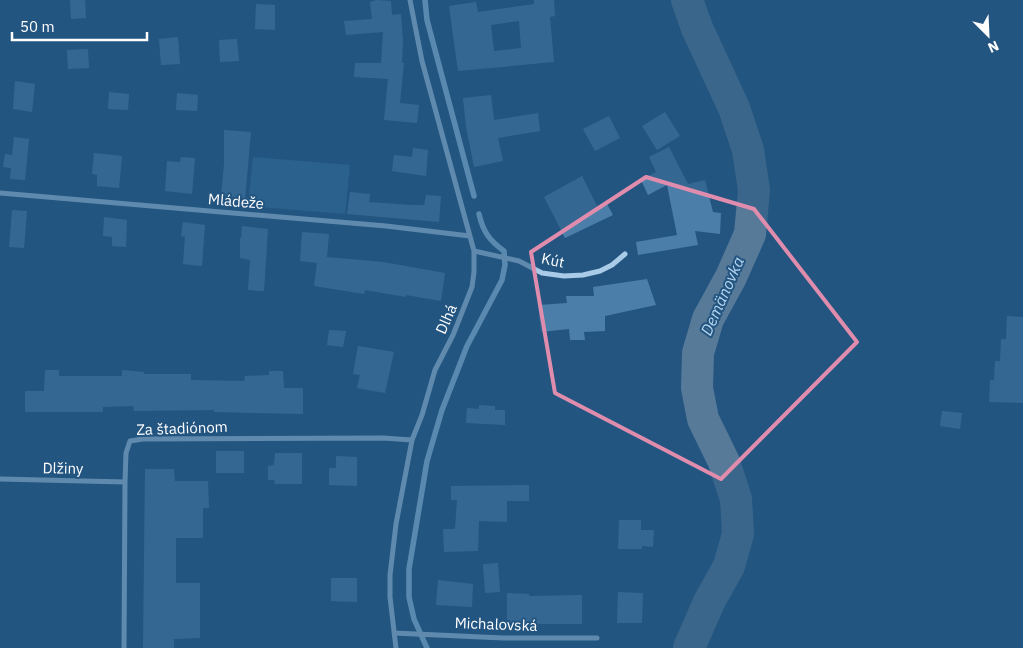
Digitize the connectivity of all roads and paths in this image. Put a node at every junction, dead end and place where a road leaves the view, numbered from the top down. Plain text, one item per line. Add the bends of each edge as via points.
1 (410, 0) edge
2 (0, 193) edge
3 (470, 236) junction
4 (474, 251) junction
5 (625, 254) dead end
6 (412, 440) junction
7 (0, 479) edge
8 (124, 482) junction
9 (394, 633) junction
10 (598, 638) dead end
11 (124, 648) edge
12 (396, 648) edge

1 - 3 street, Dlhá via 422,61
2 - 3 street, Mládeže
3 - 4 street, Dlhá
4 - 5 street, Kút via 519,260 542,272 564,276 600,271
4 - 6 street, Dlhá via 472,288 435,370
6 - 8 street, Za štadiónom via 135,440 127,447
6 - 9 street, Dlhá via 390,575
7 - 8 street, Dlžiny
8 - 11 street, Za štadiónom
9 - 10 street, Michalovská
9 - 12 street, Dlhá

